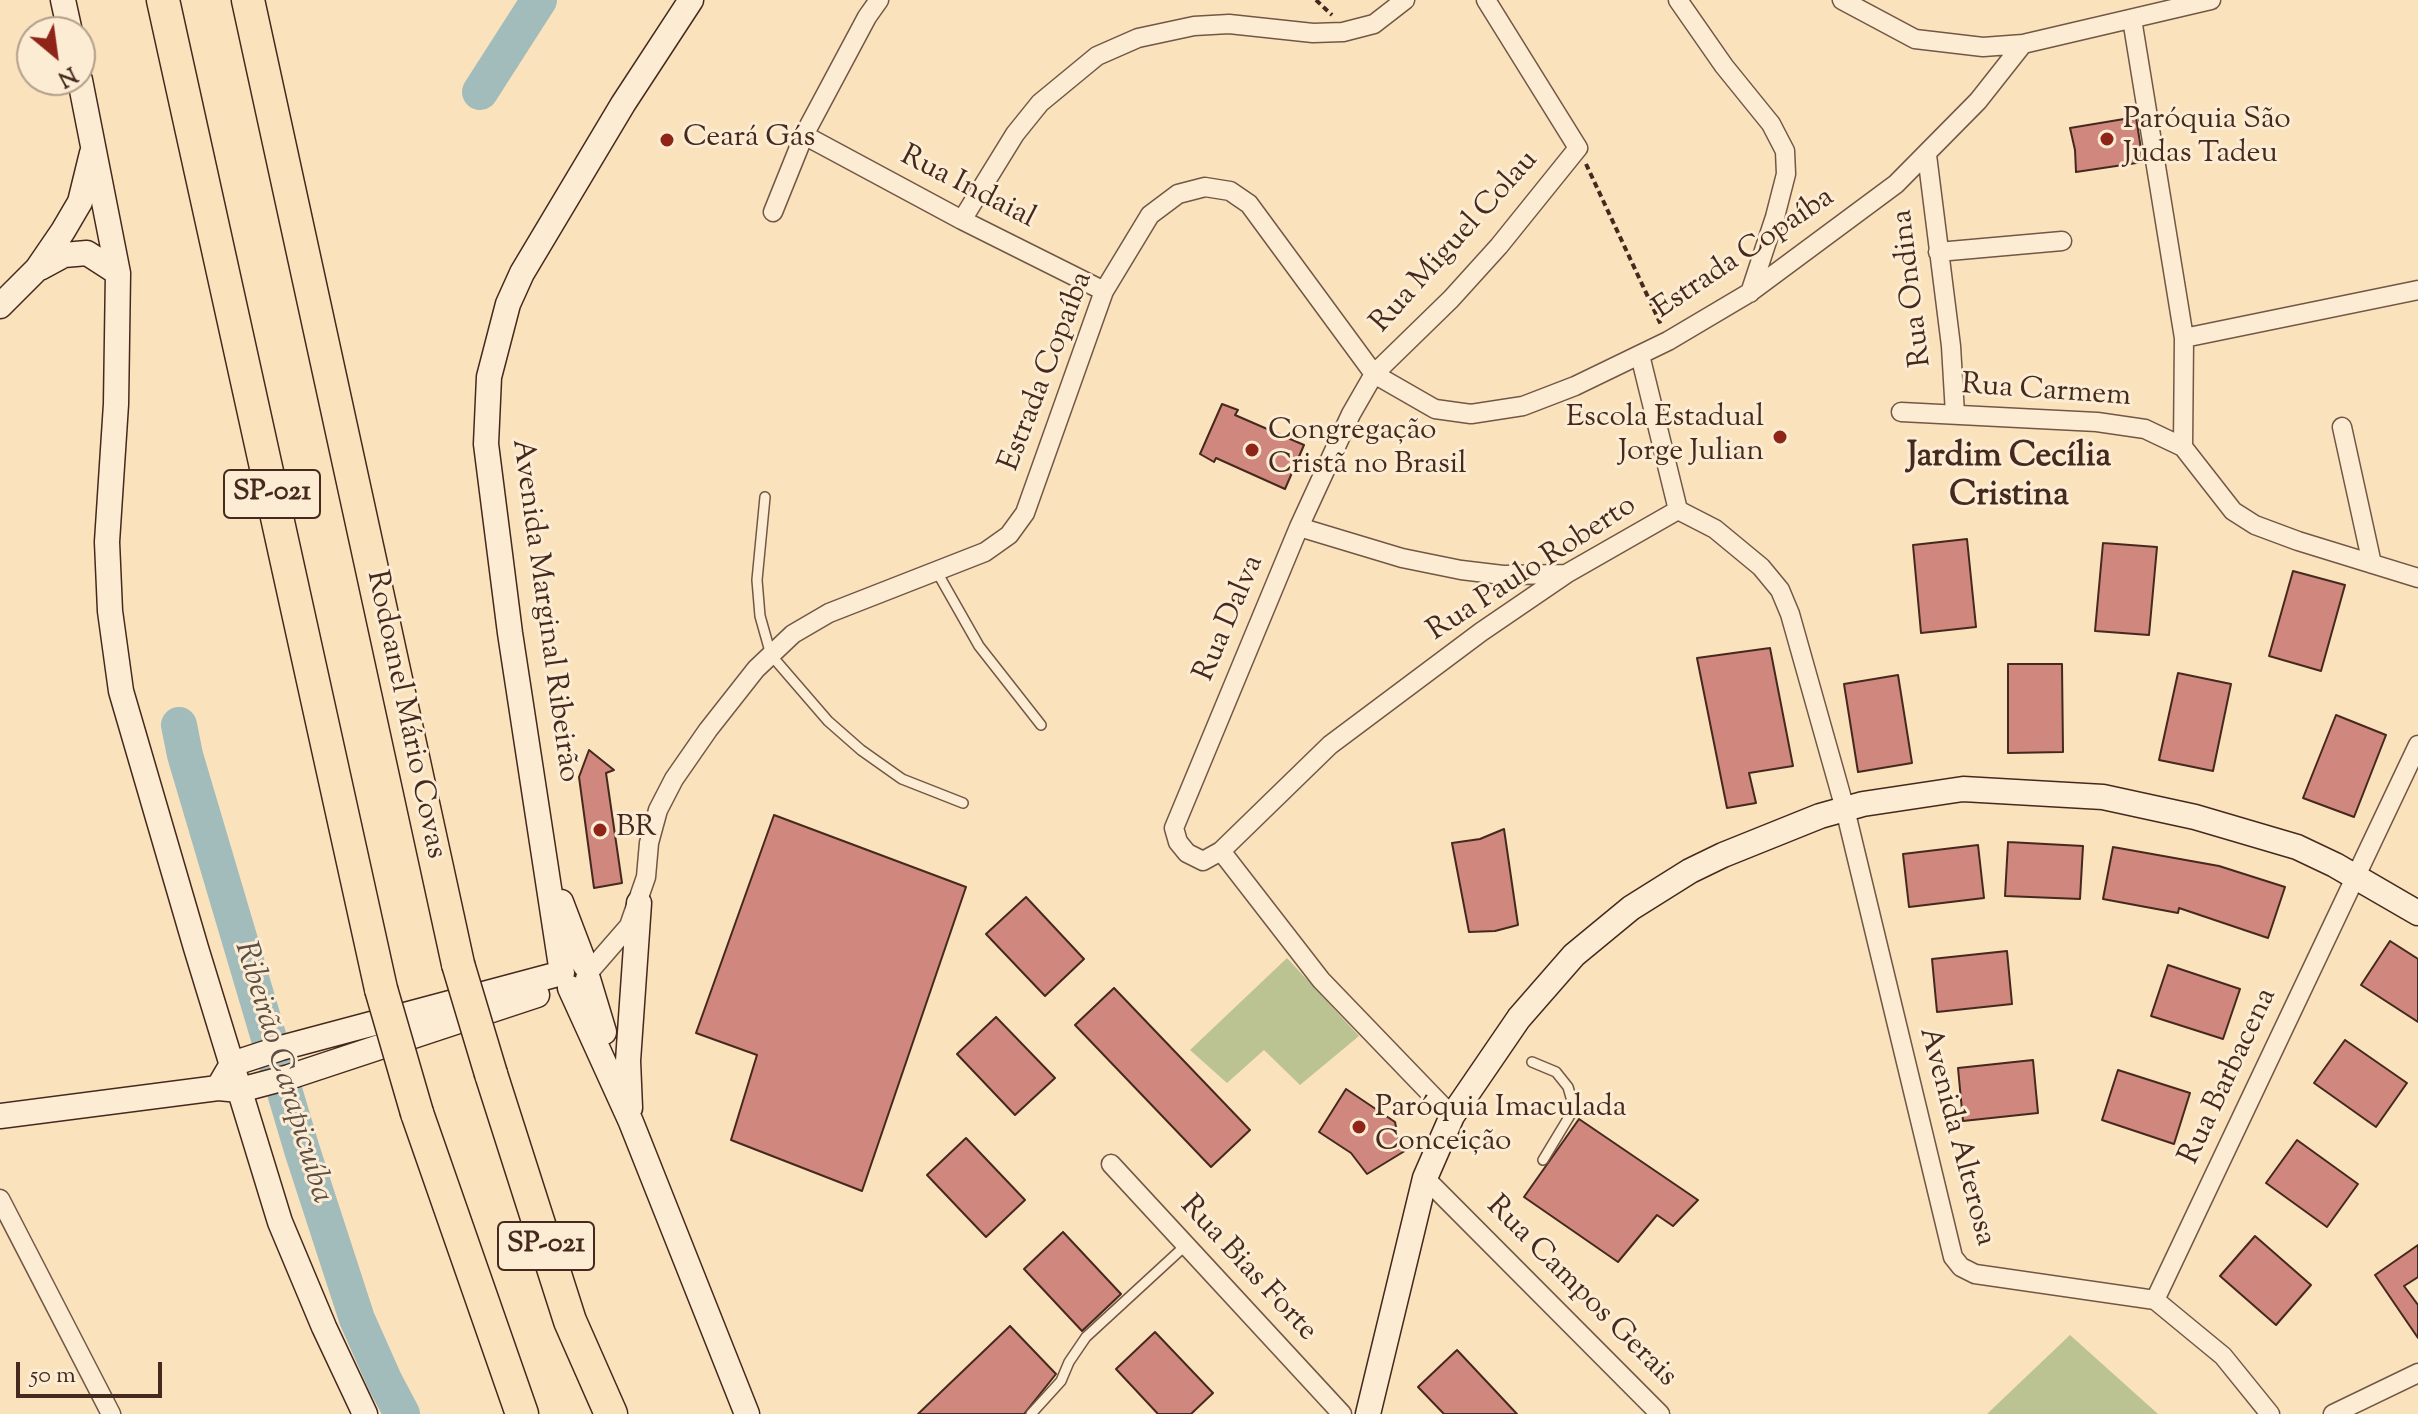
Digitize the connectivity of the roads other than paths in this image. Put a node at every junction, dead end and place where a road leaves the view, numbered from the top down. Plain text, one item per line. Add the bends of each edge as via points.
1 (163, 0) edge
2 (248, 0) edge
3 (691, 0) edge
4 (879, 0) edge
5 (1405, 0) edge
6 (1486, 0) edge
7 (1678, 0) edge
8 (2161, 0) edge
9 (2211, 0) edge
10 (1848, 2) edge
11 (2185, 6) junction
12 (2132, 19) junction
13 (2023, 44) junction
14 (83, 96) edge
15 (804, 135) junction
16 (94, 145) junction
17 (1927, 155) junction
18 (773, 212) dead end
19 (962, 220) junction
20 (2062, 241) dead end
21 (1938, 252) junction
22 (37, 269) junction
23 (118, 273) junction
24 (2418, 290) edge
25 (1104, 291) junction
26 (1749, 293) junction
27 (0, 306) edge
28 (2184, 338) junction
29 (1640, 355) junction
30 (1374, 374) junction
31 (1901, 412) dead end
32 (1955, 414) junction
33 (2342, 427) dead end
34 (2183, 447) junction
35 (765, 497) dead end
36 (1678, 510) junction
37 (1299, 527) junction
38 (2372, 564) junction
39 (937, 572) junction
40 (1566, 574) junction
41 (2418, 578) edge
42 (771, 655) junction
43 (1041, 725) dead end
44 (2418, 745) edge
45 (963, 803) dead end
46 (1845, 809) junction
47 (1221, 851) junction
48 (2355, 879) junction
49 (639, 903) junction
50 (2418, 913) edge
51 (577, 977) junction
52 (242, 1061) junction
53 (1532, 1062) dead end
54 (241, 1087) junction
55 (0, 1116) edge
56 (1452, 1116) junction
57 (631, 1122) junction
58 (1543, 1160) dead end
59 (1111, 1164) dead end
60 (1425, 1178) junction
61 (0, 1199) edge
62 (1186, 1245) junction
63 (2155, 1300) junction
64 (2418, 1373) edge
65 (111, 1414) edge
66 (365, 1414) edge
67 (522, 1414) edge
68 (611, 1414) edge
69 (747, 1414) edge
70 (1031, 1414) edge
71 (1342, 1414) edge
72 (1368, 1414) edge
73 (1660, 1414) edge
74 (2270, 1414) edge
75 (2333, 1414) edge

1 - 67 highway, SP-021, bridge via 381,989 417,1113
2 - 68 highway, Rodoanel Mário Covas / SP-021, bridge via 458,964 570,1321
3 - 51 main road, Avenida Marginal Ribeirão via 522,273 489,377 486,444 510,633 542,851
4 - 15 street
5 - 19 street via 1374,24 1343,32 1194,26 1138,38 1097,56 1040,103
6 - 30 street, Rua Miguel Colau via 1578,148 1499,246
7 - 26 street via 1771,124 1785,151 1786,174
8 - 11 street
9 - 11 street
10 - 13 street via 1915,39 1983,47
11 - 12 street
12 - 13 street
12 - 28 street
13 - 17 street, Estrada Copaíba
14 - 16 main road
15 - 18 street
15 - 19 street, Rua Indaial
16 - 22 main road via 80,202
16 - 23 main road
17 - 21 street, Rua Ondina
17 - 26 street, Estrada Copaíba
19 - 25 street, Rua Indaial
20 - 21 street
21 - 32 street, Rua Ondina
22 - 23 main road via 64,255 87,253
22 - 27 main road
23 - 52 main road via 107,542 121,691
24 - 28 street
25 - 30 street, Estrada Copaíba via 1150,215 1178,194 1205,187 1230,191 1268,226
25 - 39 street, Estrada Copaíba via 1025,513 1009,535 985,552
26 - 29 street, Estrada Copaíba
28 - 34 street
29 - 30 street, Estrada Copaíba via 1523,406 1471,414 1435,409
29 - 36 street
30 - 37 street, Rua Dalva
31 - 32 street, Rua Carmem
32 - 34 street, Rua Carmem via 2097,422 2145,429
33 - 38 street
34 - 38 street via 2233,511 2255,525
35 - 42 lane via 757,580
36 - 40 street, Rua Paulo Roberto
36 - 46 street, Rua Paulo Roberto via 1715,529 1780,590
37 - 40 street via 1461,570
37 - 47 street, Rua Dalva via 1174,828 1178,842 1195,858 1203,861
38 - 41 street
39 - 42 street, Estrada Copaíba via 829,613 793,634
39 - 43 lane via 979,646
40 - 47 street, Rua Paulo Roberto via 1330,745
42 - 45 lane via 828,721 861,750 902,779
42 - 49 street, Estrada Copaíba via 708,730 663,800
44 - 48 street, Rua Barbacena
46 - 48 main road via 1963,789 2103,797 2297,847
46 - 56 main road via 1723,855 1631,908 1574,955 1519,1018
46 - 63 street, Avenida Alterosa via 1953,1257 1975,1274
47 - 56 street via 1321,980
48 - 50 main road
48 - 63 street, Rua Barbacena
49 - 51 street, Estrada Copaíba via 629,926
49 - 57 main road via 628,1061
51 - 52 main road
51 - 54 main road via 289,1077
51 - 57 main road, Avenida Marginal Ribeirão
52 - 54 main road
53 - 58 lane via 1556,1072 1572,1101 1572,1112
54 - 55 main road
54 - 66 main road via 280,1222
56 - 60 main road
57 - 69 main road, Avenida Marginal Ribeirão
59 - 62 street, Rua Bias Forte
60 - 72 main road
60 - 73 street, Rua Campos Gerais
61 - 65 street
62 - 70 lane via 1086,1337 1061,1381
62 - 71 street, Rua Bias Forte
63 - 74 street via 2223,1356
64 - 75 street

